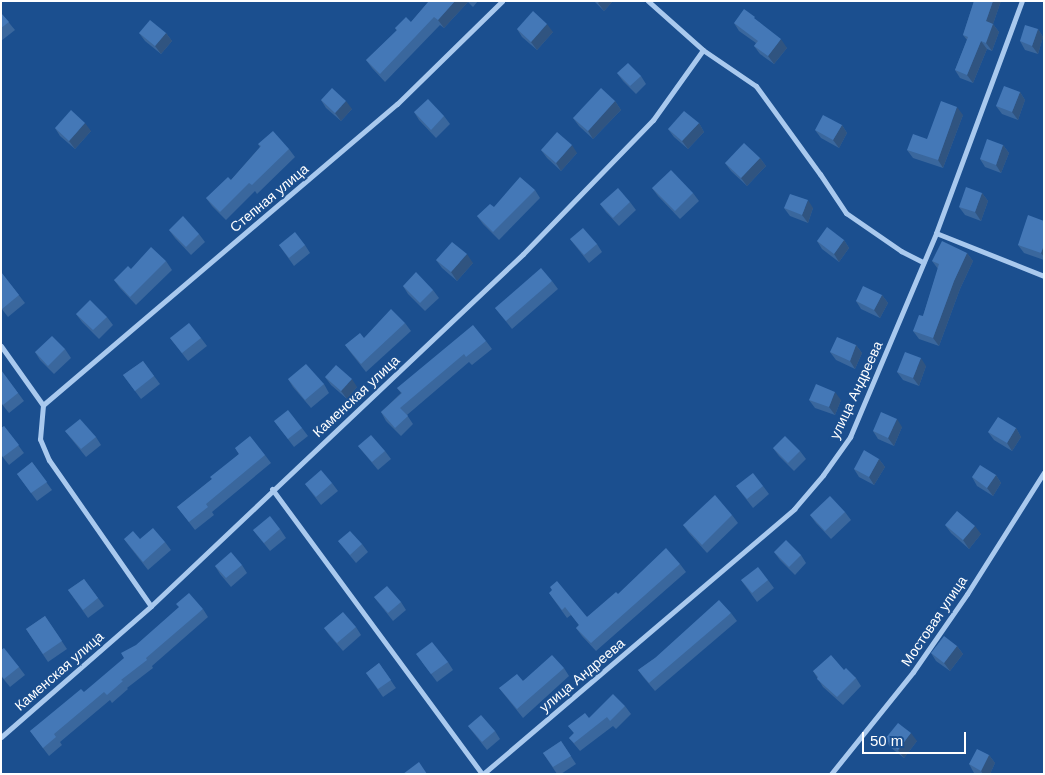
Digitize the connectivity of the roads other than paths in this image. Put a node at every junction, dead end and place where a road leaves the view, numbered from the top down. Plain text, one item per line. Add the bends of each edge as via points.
1 (502, 1) edge
2 (648, 1) edge
3 (1022, 1) edge
4 (703, 50) junction
5 (936, 233) junction
6 (923, 262) junction
7 (1044, 276) edge
8 (1, 346) edge
9 (44, 406) junction
10 (1044, 472) edge
11 (272, 490) junction
12 (150, 606) junction
13 (1, 737) edge
14 (483, 774) edge
15 (831, 774) edge

1 - 9 street, Степная улица via 397,104
2 - 4 street
3 - 5 street, улица Андреева
4 - 6 street via 756,86 846,213 901,251
4 - 11 street, Каменская улица via 653,120 523,254
5 - 6 street, улица Андреева
5 - 7 street
6 - 14 street, улица Андреева via 850,437 794,509
8 - 9 street
9 - 12 street via 40,439 48,460
10 - 15 street, Мостовая улица via 913,672
11 - 12 street, Каменская улица
11 - 14 street
12 - 13 street, Каменская улица

